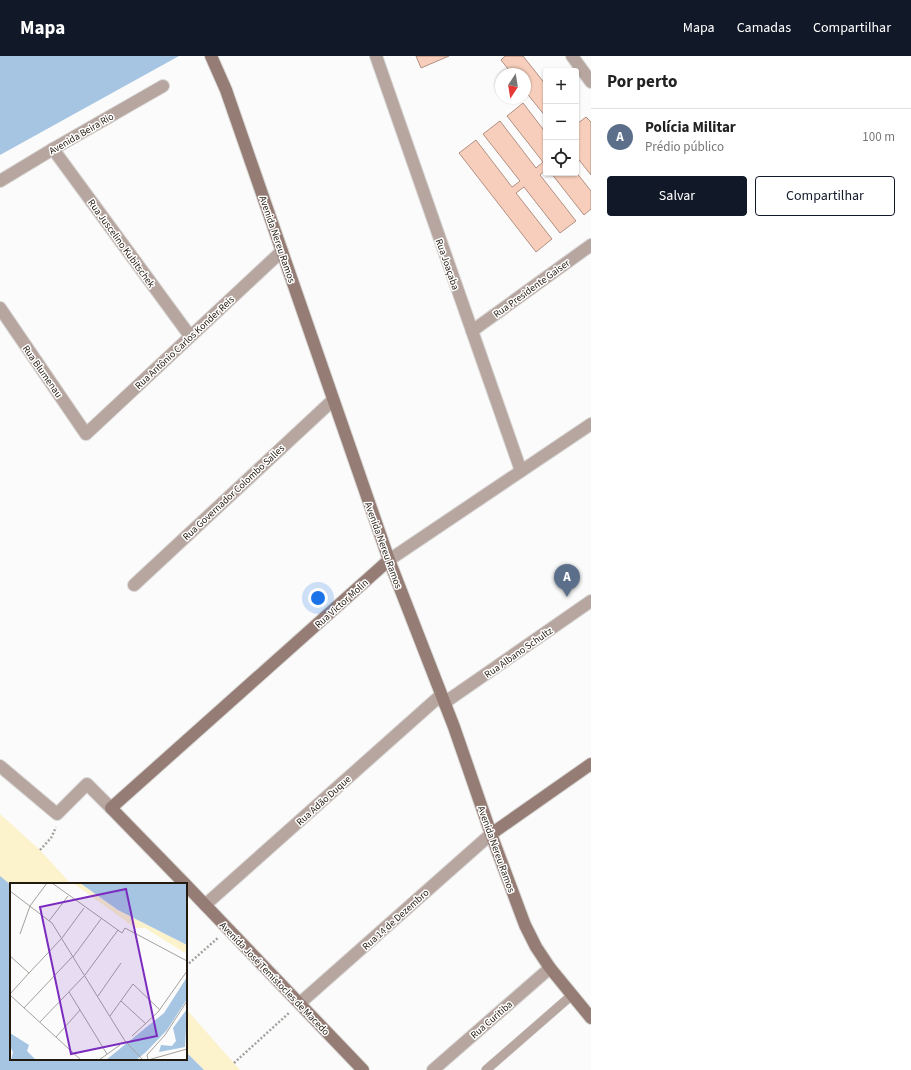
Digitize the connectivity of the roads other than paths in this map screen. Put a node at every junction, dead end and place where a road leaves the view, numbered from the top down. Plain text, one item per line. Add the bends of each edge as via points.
1 (211, 56) edge
2 (376, 56) edge
3 (572, 56) edge
4 (591, 82) edge
5 (164, 86) dead end
6 (53, 149) junction
7 (0, 181) edge
8 (591, 245) edge
9 (282, 251) junction
10 (0, 308) edge
11 (472, 331) junction
12 (190, 336) junction
13 (333, 400) junction
14 (591, 424) edge
15 (86, 434) joint
16 (522, 471) junction
17 (389, 560) junction
18 (134, 585) dead end
19 (591, 601) edge
20 (443, 699) junction
21 (591, 764) edge
22 (0, 766) edge
23 (111, 808) junction
24 (491, 834) junction
25 (183, 883) edge
26 (187, 887) edge
27 (205, 906) junction
28 (550, 968) junction
29 (572, 995) junction
30 (300, 1003) junction
31 (591, 1018) edge
32 (363, 1070) edge
33 (433, 1070) edge
34 (486, 1070) edge

1 - 9 main road, Avenida Nereu Ramos via 226,90
2 - 11 street, Rua Joaçaba
3 - 4 street
5 - 6 street, Avenida Beira Rio
6 - 7 street, Avenida Beira Rio
6 - 12 street, Rua Juscelino Kubitschek
8 - 11 street, Rua Presidente Gaiser
9 - 12 street, Rua Antônio Carlos Konder Reis
9 - 13 main road, Avenida Nereu Ramos
10 - 15 street, Rua Blumenau
11 - 16 street, Rua Joaçaba
12 - 15 street, Rua Antônio Carlos Konder Reis
13 - 17 main road, Avenida Nereu Ramos
13 - 18 street, Rua Governador Colombo Salles
14 - 16 street, Rua Victor Molin
16 - 17 street, Rua Victor Molin
17 - 20 main road, Avenida Nereu Ramos
17 - 23 main road, Rua Victor Molin
19 - 20 street, Rua Albano Schultz
20 - 24 main road, Avenida Nereu Ramos
20 - 27 street, Rua Adão Duque
21 - 24 main road
22 - 23 street, Avenida José Temístocles de Macedo via 57,814 87,784
23 - 25 main road, Avenida José Temístocles de Macedo
24 - 28 main road, Avenida Nereu Ramos via 525,925
24 - 30 street, Rua 14 de Dezembro
26 - 27 main road, Avenida José Temístocles de Macedo
27 - 30 main road, Avenida José Temístocles de Macedo
28 - 29 main road, Avenida Nereu Ramos
28 - 33 street, Rua Curitiba
29 - 31 main road, Avenida Nereu Ramos
29 - 34 lane
30 - 32 main road, Avenida José Temístocles de Macedo

